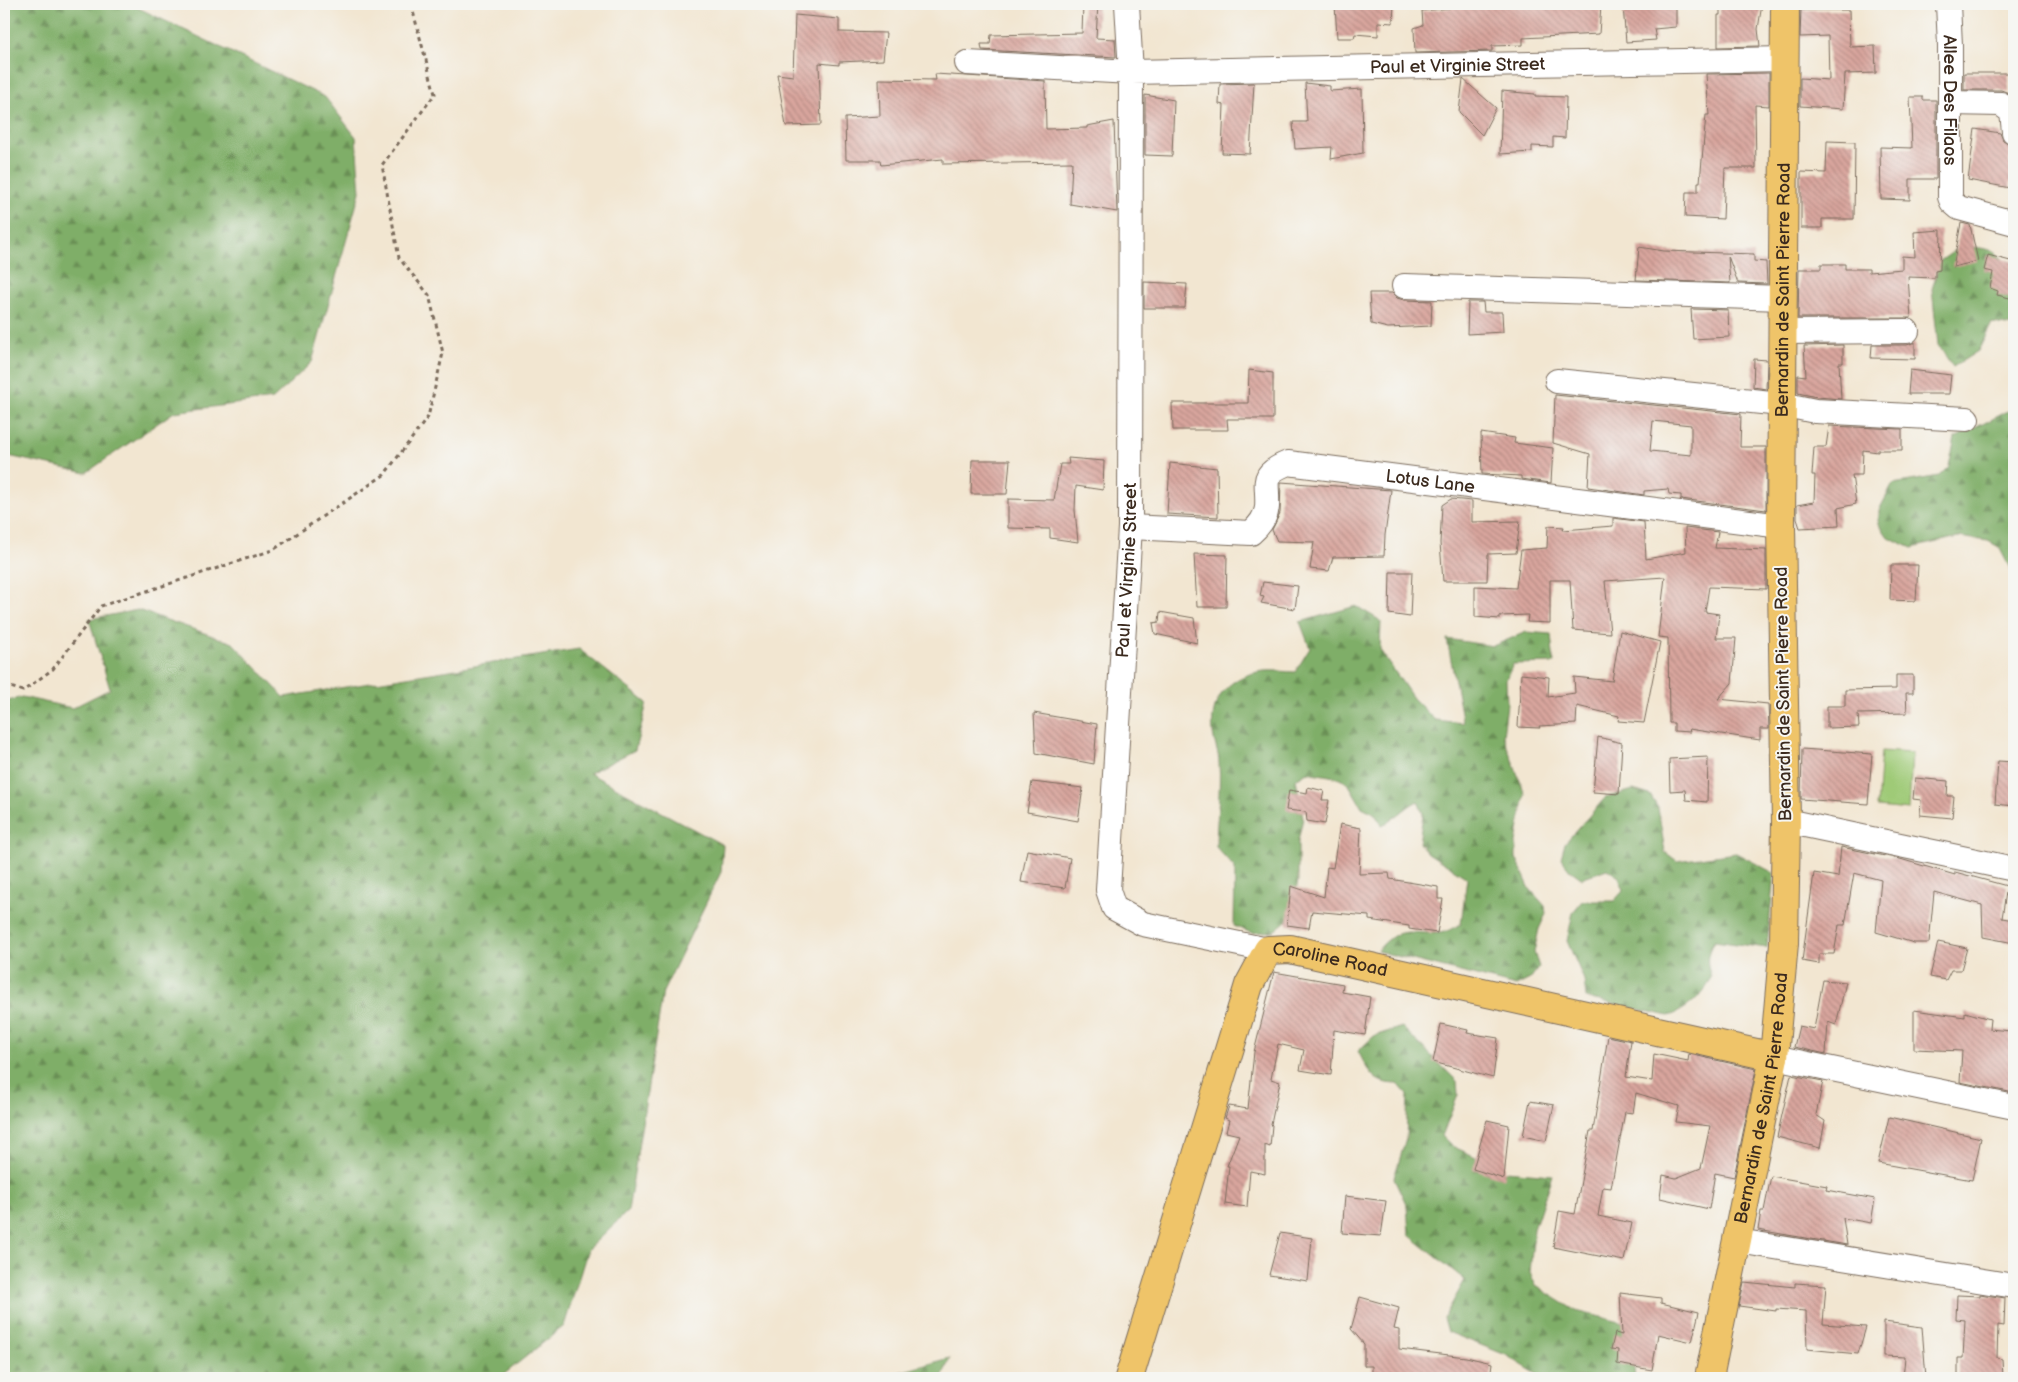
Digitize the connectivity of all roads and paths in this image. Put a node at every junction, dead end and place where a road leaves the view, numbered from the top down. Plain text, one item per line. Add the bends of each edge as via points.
1 (411, 4) edge
2 (1127, 4) edge
3 (1784, 4) edge
4 (1948, 4) edge
5 (1785, 59) junction
6 (967, 63) dead end
7 (1131, 72) junction
8 (1950, 103) junction
9 (2014, 132) edge
10 (2014, 223) edge
11 (1404, 286) dead end
12 (1783, 298) junction
13 (1908, 331) dead end
14 (1782, 332) junction
15 (1557, 381) dead end
16 (1782, 404) junction
17 (1967, 419) dead end
18 (1780, 526) junction
19 (1130, 527) junction
20 (4, 685) edge
21 (1786, 821) junction
22 (2014, 869) edge
23 (1268, 950) junction
24 (1774, 1056) junction
25 (2014, 1107) edge
26 (1738, 1241) junction
27 (2014, 1286) edge
28 (1129, 1378) edge
29 (1709, 1378) edge

1 - 20 path via 436,94 382,164 399,258 429,295 443,353 428,417 384,475 274,550 101,606 53,669 23,691
2 - 7 street, Paul et Virginie Street
3 - 5 main road, Bernardin de Saint Pierre Road
4 - 8 street, Allee Des Filaos
5 - 7 street, Paul et Virginie Street
5 - 12 main road, Bernardin de Saint Pierre Road
6 - 7 street
7 - 19 street, Paul et Virginie Street
8 - 9 street via 2001,104 2012,112
8 - 10 street, Allee Des Filaos via 1952,202 1958,208
11 - 12 street
12 - 14 main road, Bernardin de Saint Pierre Road
13 - 14 street
14 - 16 main road, Bernardin de Saint Pierre Road
15 - 16 street
16 - 17 street via 1815,411
16 - 18 main road, Bernardin de Saint Pierre Road
18 - 19 street, Lotus Lane via 1288,462 1274,468 1265,481 1267,508 1261,524 1251,533
18 - 21 main road, Bernardin de Saint Pierre Road
19 - 23 street, Paul et Virginie Street via 1108,890 1114,908 1143,924
21 - 22 street
21 - 24 main road, Bernardin de Saint Pierre Road via 1784,943
23 - 24 main road, Caroline Road via 1290,949
23 - 28 main road, Caroline Road via 1249,985
24 - 25 street
24 - 26 main road, Bernardin de Saint Pierre Road
26 - 27 street
26 - 29 main road, Bernardin de Saint Pierre Road

